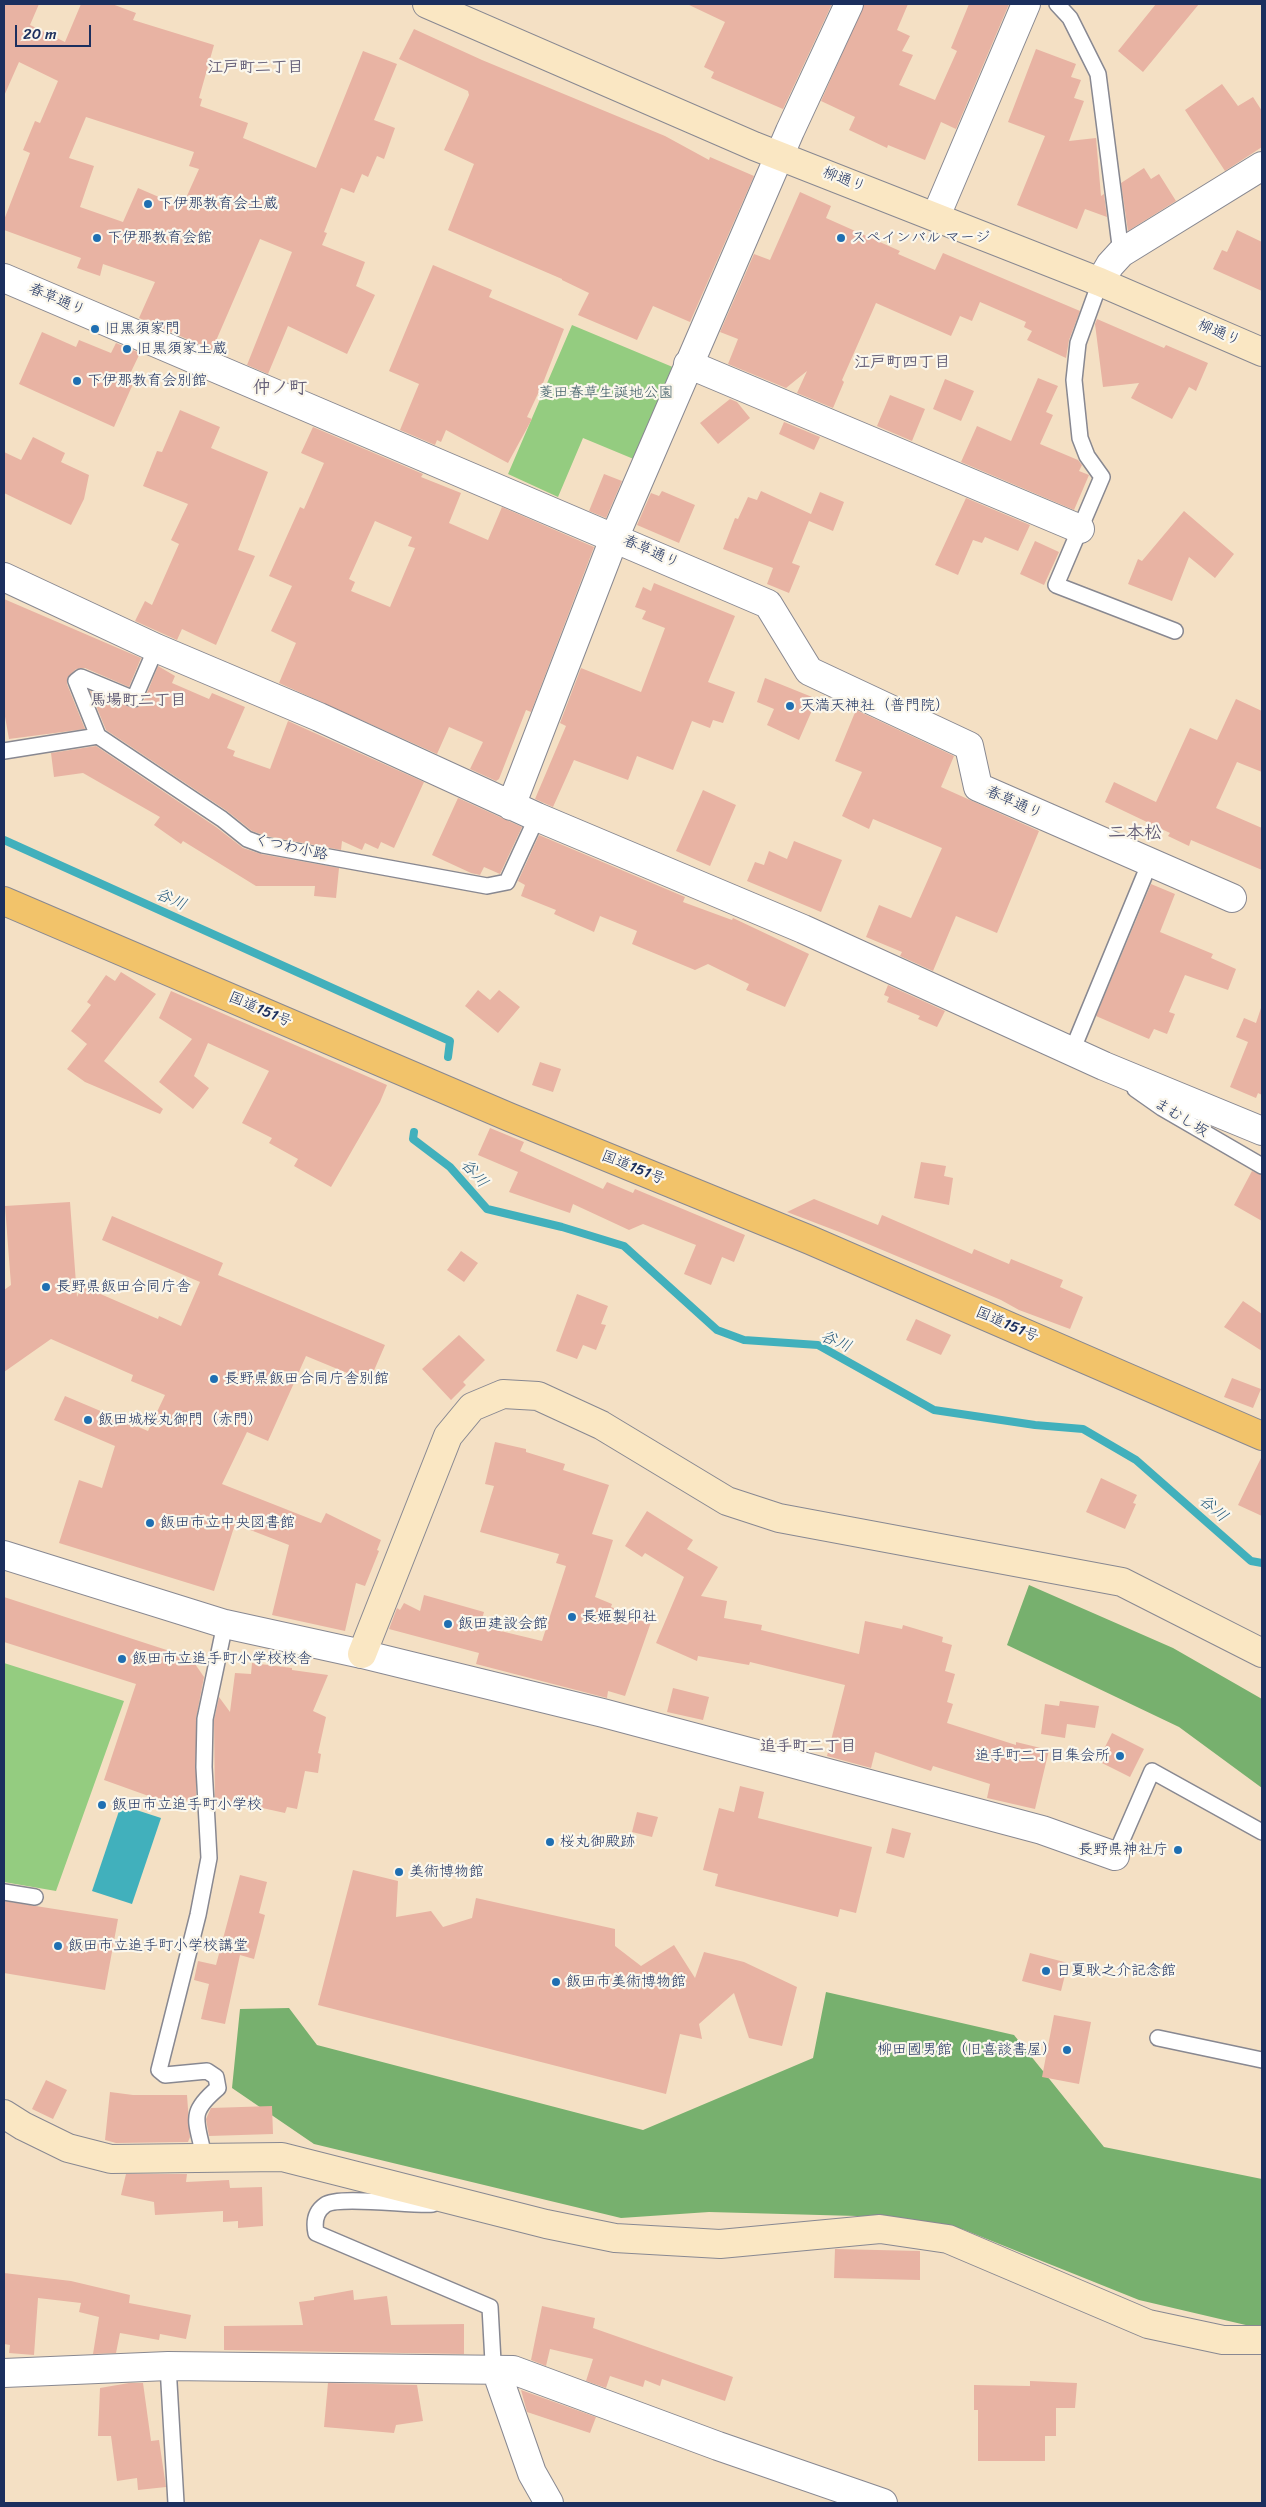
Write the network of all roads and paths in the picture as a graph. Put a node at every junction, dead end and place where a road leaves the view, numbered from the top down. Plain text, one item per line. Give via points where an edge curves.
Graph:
1 (427, 4) edge
2 (849, 4) edge
3 (1026, 4) edge
4 (1056, 4) edge
5 (780, 154) junction
6 (1262, 166) edge
7 (936, 216) junction
8 (1121, 253) junction
9 (4, 278) edge
10 (1100, 282) junction
11 (1262, 352) edge
12 (688, 364) junction
13 (1080, 529) junction
14 (615, 536) junction
15 (4, 577) edge
16 (1175, 631) dead end
17 (156, 648) junction
18 (98, 736) junction
19 (4, 751) edge
20 (512, 806) junction
21 (537, 817) junction
22 (1150, 862) junction
23 (1232, 898) dead end
24 (4, 901) edge
25 (1072, 1051) junction
26 (1104, 1066) junction
27 (1262, 1131) edge
28 (1262, 1166) edge
29 (1262, 1436) edge
30 (4, 1555) edge
31 (225, 1624) junction
32 (1262, 1653) edge
33 (362, 1654) junction
34 (1262, 1832) edge
35 (1115, 1856) joint
36 (4, 1892) edge
37 (35, 1897) dead end
38 (1158, 2038) dead end
39 (1262, 2060) edge
40 (4, 2114) edge
41 (204, 2157) junction
42 (461, 2201) junction
43 (1262, 2340) edge
44 (168, 2366) junction
45 (496, 2370) junction
46 (4, 2373) edge
47 (176, 2503) edge
48 (548, 2503) edge
49 (883, 2503) edge

1 - 5 street, 柳通り via 754,146
2 - 5 street
3 - 7 street
4 - 8 lane via 1070,18 1098,74
5 - 7 street, 柳通り
5 - 12 street
6 - 8 street
7 - 10 street, 柳通り
8 - 10 street
9 - 14 street, 春草通り
10 - 11 street, 柳通り
10 - 13 lane via 1078,343 1074,380 1080,438 1087,456 1102,477
12 - 13 street
12 - 14 street
13 - 16 lane via 1056,585
14 - 20 street
14 - 22 street, 春草通り via 768,604 809,671 968,746 978,787
15 - 17 street
17 - 18 lane via 134,699 81,677 76,681
17 - 20 street via 319,717
18 - 19 lane
18 - 21 lane, くつわ小路 via 248,839 263,845 487,886 507,882
20 - 21 street
21 - 25 street via 803,929
22 - 23 street, 春草通り
22 - 25 lane
24 - 29 highway, 国道151号 via 509,1118 810,1240
25 - 26 street
26 - 27 street
26 - 28 lane, まむし坂 via 1162,1108
30 - 31 street
31 - 33 street
31 - 41 lane via 205,1719 204,1768 210,1858 159,2070 165,2075 207,2071 216,2077 218,2088 201,2102 196,2115
32 - 33 street via 1122,1582 779,1518 727,1501 601,1425 538,1396 503,1394 472,1407 448,1436
33 - 35 street via 603,1713 1042,1830
34 - 35 lane via 1152,1771
36 - 37 lane
38 - 39 lane
40 - 41 street via 68,2148 111,2159
41 - 42 street via 282,2157
42 - 43 street via 546,2224 615,2238 720,2244 880,2229 948,2239 1148,2324 1223,2340
42 - 45 lane via 422,2205 358,2201 326,2204 314,2223 316,2233 490,2307
44 - 45 street
44 - 46 street
44 - 47 lane
45 - 48 street via 532,2473
45 - 49 street via 513,2370

